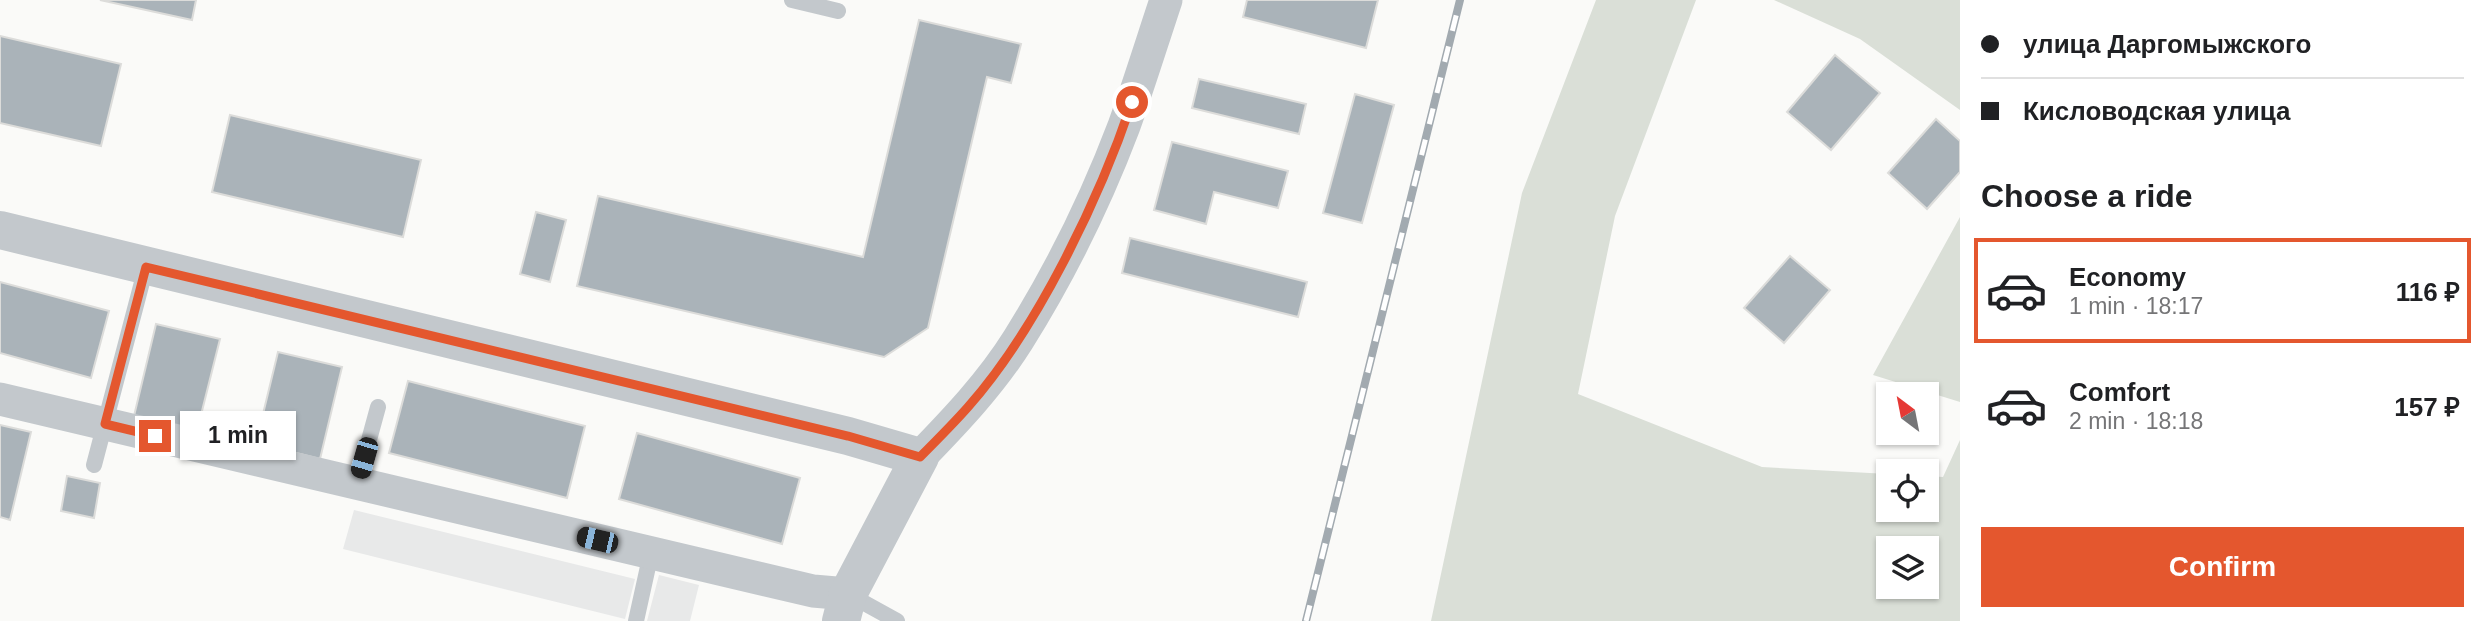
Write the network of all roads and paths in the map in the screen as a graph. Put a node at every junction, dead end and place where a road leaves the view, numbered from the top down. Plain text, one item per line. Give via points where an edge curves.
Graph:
1 (792, 0) edge
2 (1166, 0) edge
3 (838, 11) dead end
4 (0, 230) edge
5 (146, 267) junction
6 (0, 399) edge
7 (378, 407) dead end
8 (105, 424) junction
9 (920, 457) junction
10 (94, 465) dead end
11 (357, 484) junction
12 (651, 553) junction
13 (844, 607) edge
14 (636, 621) edge
15 (897, 621) edge

1 - 3 lane
2 - 9 street via 1123,127 1085,218 1049,287 970,406
4 - 5 street
5 - 8 lane
5 - 9 street
6 - 8 street
7 - 11 lane
8 - 10 lane
8 - 11 street
9 - 13 street
11 - 12 street
12 - 13 street via 813,591
12 - 14 lane
13 - 15 lane

